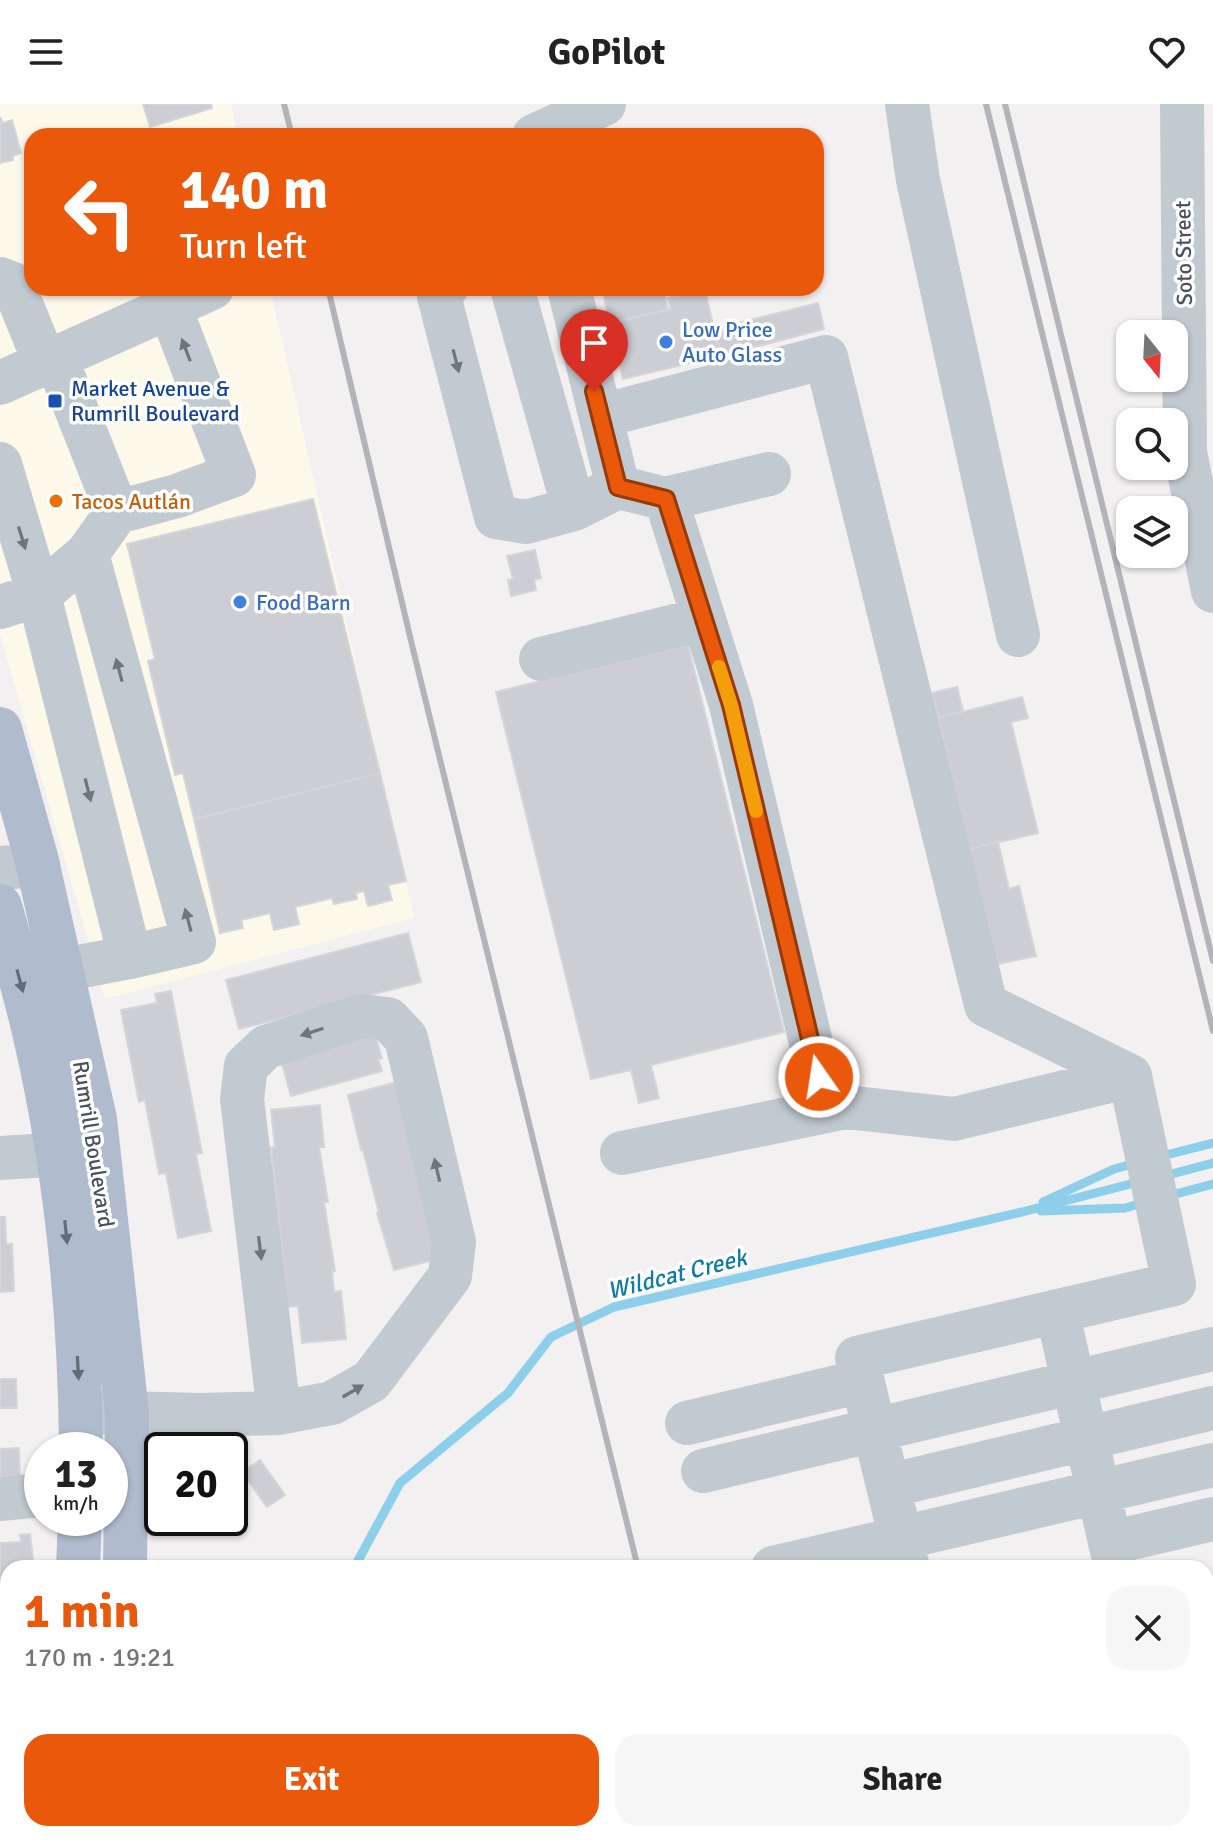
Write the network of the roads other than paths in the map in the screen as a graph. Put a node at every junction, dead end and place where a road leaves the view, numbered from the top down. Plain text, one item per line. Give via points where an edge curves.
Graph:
1 (604, 104) edge
2 (907, 104) edge
3 (1182, 104) edge
4 (552, 128) edge
5 (0, 279) edge
6 (195, 296) edge
7 (439, 296) edge
8 (514, 296) edge
9 (571, 296) edge
10 (170, 308) junction
11 (50, 360) junction
12 (0, 383) edge
13 (601, 416) junction
14 (0, 464) edge
15 (769, 474) dead end
16 (618, 487) junction
17 (666, 499) junction
18 (574, 509) junction
19 (117, 512) junction
20 (1207, 531) edge
21 (87, 554) junction
22 (1213, 591) edge
23 (20, 601) edge
24 (703, 619) junction
25 (1018, 635) dead end
26 (541, 659) dead end
27 (0, 729) edge
28 (19, 866) edge
29 (0, 906) edge
30 (130, 957) junction
31 (63, 970) junction
32 (1130, 1076) junction
33 (846, 1107) junction
34 (99, 1152) junction
35 (622, 1153) dead end
36 (56, 1155) junction
37 (0, 1158) edge
38 (1057, 1311) junction
39 (1213, 1349) edge
40 (862, 1381) junction
41 (1074, 1383) junction
42 (1213, 1408) edge
43 (127, 1413) junction
44 (279, 1413) junction
45 (687, 1423) dead end
46 (81, 1431) edge
47 (875, 1432) junction
48 (1086, 1437) junction
49 (1213, 1465) edge
50 (703, 1471) dead end
51 (888, 1486) junction
52 (1098, 1492) junction
53 (24, 1497) edge
54 (0, 1499) edge
55 (1213, 1519) edge
56 (79, 1536) edge
57 (904, 1553) edge
58 (1113, 1556) edge
59 (78, 1560) edge
60 (125, 1560) edge
61 (843, 1560) edge

1 - 4 street
2 - 25 street via 918,180
3 - 20 street, Soto Street via 1185,452
5 - 11 street via 13,284
6 - 10 street
7 -> 18 street via 496,517 526,522
8 - 18 street
9 - 13 street
10 - 11 street
19 -> 10 street via 234,475
11 - 12 street
11 - 19 street
13 - 16 street
13 - 32 street via 826,357 986,1005
14 -> 23 street
15 - 17 street
16 - 17 street
16 - 18 street
17 - 24 street
19 - 21 street
20 - 22 street, Soto Street
21 - 23 street
30 -> 21 street via 194,942
23 -> 30 street
24 - 26 street
24 - 33 street via 731,705 819,1077
27 - 28 main road, Rumrill Boulevard
28 - 31 main road, Rumrill Boulevard
29 -> 36 main road, Rumrill Boulevard via 35,1036
30 - 31 street
31 - 34 main road, Rumrill Boulevard
32 - 33 street via 954,1119
32 - 38 street via 1174,1284
33 - 35 street
34 - 36 street
34 - 43 main road, Rumrill Boulevard
36 - 37 street
36 -> 46 main road, Rumrill Boulevard
38 - 40 street via 857,1358
38 - 41 street
39 - 41 street
40 - 45 street
40 - 47 street
41 - 47 street
41 - 48 street
42 - 48 street
43 - 44 street
43 - 46 street
43 - 60 main road, Rumrill Boulevard
44 -> 44 street via 332,1403 371,1381 450,1276 454,1242 410,1053 406,1038 388,1019 361,1016 266,1047 246,1066 242,1099
47 - 50 street
47 - 51 street
48 - 51 street
48 - 52 street
49 - 52 street
51 - 57 street
52 - 57 street
52 - 58 street
53 - 54 street
55 - 58 street
56 - 59 main road
57 - 61 street

